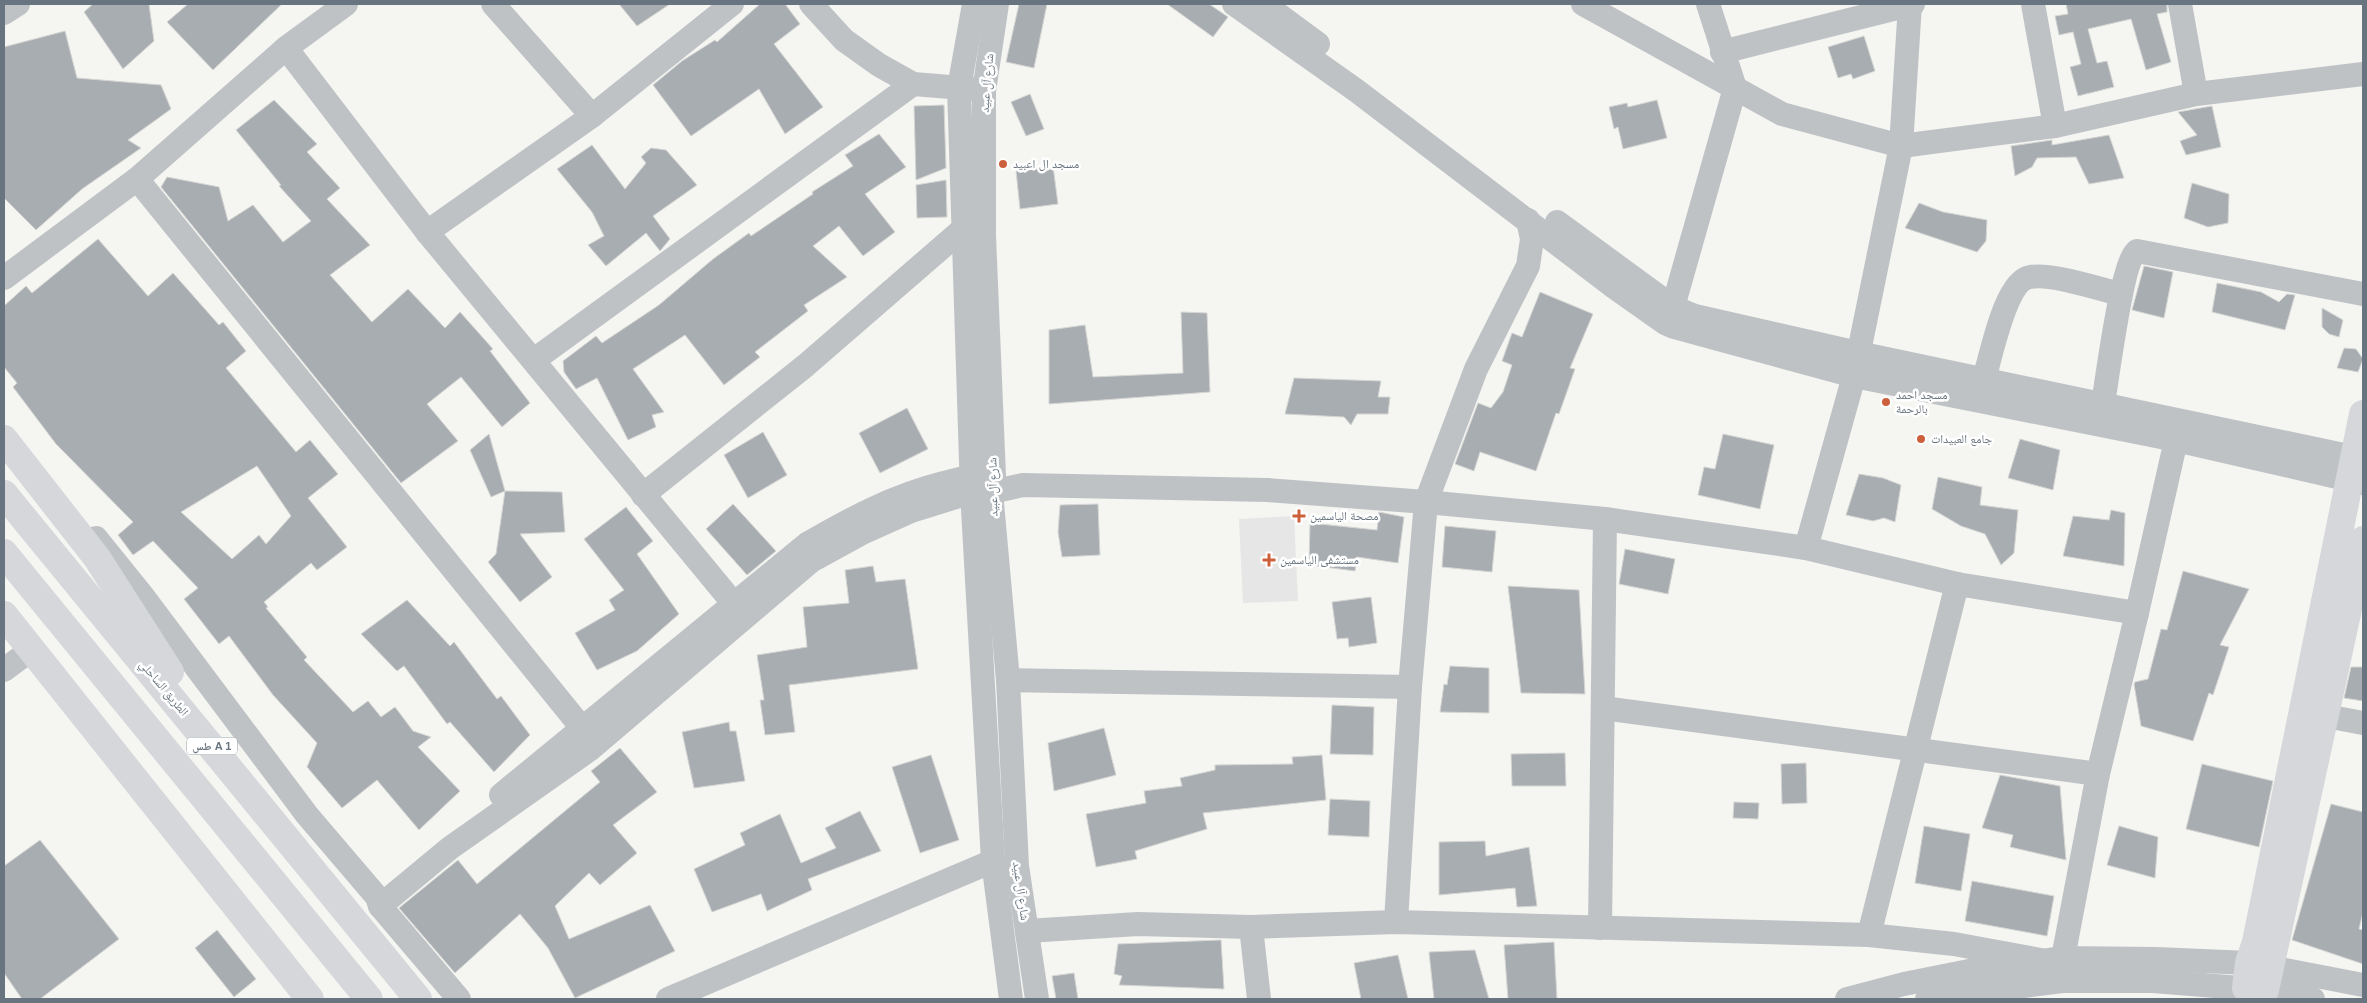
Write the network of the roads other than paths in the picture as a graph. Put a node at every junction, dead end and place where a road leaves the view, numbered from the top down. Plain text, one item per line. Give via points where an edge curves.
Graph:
1 (18, 4) edge
2 (346, 4) edge
3 (493, 4) edge
4 (732, 4) edge
5 (811, 4) edge
6 (974, 4) edge
7 (997, 4) edge
8 (1234, 4) edge
9 (1264, 4) edge
10 (1583, 4) edge
11 (1708, 4) edge
12 (1911, 4) edge
13 (2033, 4) edge
14 (2180, 4) edge
15 (4, 12) edge
16 (286, 48) junction
17 (1722, 52) junction
18 (2363, 74) edge
19 (913, 84) junction
20 (959, 88) junction
21 (1735, 88) junction
22 (984, 91) junction
23 (2196, 94) junction
24 (592, 116) junction
25 (2055, 126) junction
26 (1901, 146) junction
27 (137, 179) junction
28 (1528, 220) junction
29 (963, 228) junction
30 (428, 232) junction
31 (1570, 252) junction
32 (1528, 266) junction
33 (4, 278) edge
34 (2121, 294) junction
35 (2363, 294) edge
36 (1669, 315) junction
37 (1858, 353) junction
38 (534, 360) junction
39 (1854, 376) junction
40 (1984, 379) junction
41 (2103, 404) junction
42 (2363, 414) edge
43 (2176, 440) junction
44 (6, 442) edge
45 (2358, 470) edge
46 (982, 484) junction
47 (4, 494) edge
48 (643, 495) junction
49 (1426, 502) junction
50 (1605, 519) junction
51 (2363, 540) edge
52 (1806, 548) junction
53 (4, 553) edge
54 (1956, 584) junction
55 (734, 604) junction
56 (2137, 613) junction
57 (4, 615) edge
58 (32, 649) junction
59 (4, 670) edge
60 (1008, 680) junction
61 (1410, 687) junction
62 (1602, 708) junction
63 (2326, 716) junction
64 (2363, 723) edge
65 (582, 728) junction
66 (1915, 750) junction
67 (2098, 774) junction
68 (237, 776) junction
69 (992, 860) junction
70 (379, 902) junction
71 (1396, 922) junction
72 (1251, 928) junction
73 (1600, 928) junction
74 (1027, 931) junction
75 (1869, 935) junction
76 (2052, 959) junction
77 (2257, 984) edge
78 (2363, 985) edge
79 (310, 999) edge
80 (369, 999) edge
81 (418, 999) edge
82 (459, 999) edge
83 (668, 999) edge
84 (1011, 999) edge
85 (1037, 999) edge
86 (1259, 999) edge
87 (1847, 999) edge
88 (1927, 999) edge
89 (2313, 999) edge

1 - 15 street
2 - 16 street
3 - 24 street
4 - 24 street
5 - 19 street via 844,40 878,65
6 - 20 street, شارع آل عبيد
7 - 22 street, شارع آل عبيد
8 - 28 street via 1357,90
9 - 36 street
10 - 21 street
11 - 17 street
12 - 17 street
12 - 26 street
13 - 25 street
14 - 23 street
16 - 27 street
16 - 30 street
17 - 21 street
18 - 23 street
19 - 20 street
19 - 38 street
20 - 22 street
20 - 29 street, شارع آل عبيد
21 - 26 street via 1782,114
21 - 36 street
22 - 46 street, شارع آل عبيد
23 - 25 street
24 - 30 street
25 - 26 street
26 - 37 street
27 - 33 street
27 - 65 street
28 - 31 street
28 - 32 street via 1532,239
29 - 46 street, شارع آل عبيد
29 - 48 street via 805,366
30 - 38 street
31 - 32 street via 1550,256
31 - 36 street
32 - 49 street via 1476,369
34 - 35 street via 2131,257 2137,251
34 - 40 street via 2044,276 2028,277 2007,301
34 - 41 street
36 - 37 street via 1695,316
36 - 39 street via 1689,332
37 - 39 street
37 - 40 street
38 - 48 street
39 - 43 street
39 - 52 street
40 - 41 street
41 - 45 street
42 - 45 main road
43 - 45 street
43 - 56 street
44 - 68 main road via 96,558
44 - 70 street via 57,492 142,595 307,815
45 - 77 main road via 2256,942
46 - 49 street via 1267,490
46 - 55 street via 920,489 862,512 807,544
46 - 60 street, شارع آل عبيد
46 - 69 street, شارع آل عبيد
46 - 70 street via 864,532 811,561 589,750
47 - 68 main road, الطريق الساحلي / طس A 1
48 - 55 street
49 - 50 street
49 - 61 street
50 - 52 street
50 - 62 street
51 - 63 main road
52 - 54 street
53 - 80 main road, طس A 1
54 - 56 street
54 - 66 street
55 - 65 street
56 - 67 street
57 - 58 main road
58 - 59 street
58 - 79 main road
60 - 61 street
60 - 74 street, شارع آل عبيد via 1017,866
61 - 71 street
62 - 66 street
62 - 73 street
63 - 64 street
63 - 77 main road
65 - 70 street
66 - 67 street
66 - 75 street
67 - 76 street
68 - 81 main road, الطريق الساحلي / طس A 1
69 - 83 street
69 - 84 street, شارع آل عبيد
70 - 82 street
71 - 72 street
71 - 73 street
72 - 74 street via 1138,924
72 - 86 street
73 - 75 street
74 - 85 street, شارع آل عبيد
75 - 76 street
76 - 77 street via 2156,959
76 - 87 street via 1960,972
77 - 78 street
77 - 88 street via 2062,980
77 - 89 street

